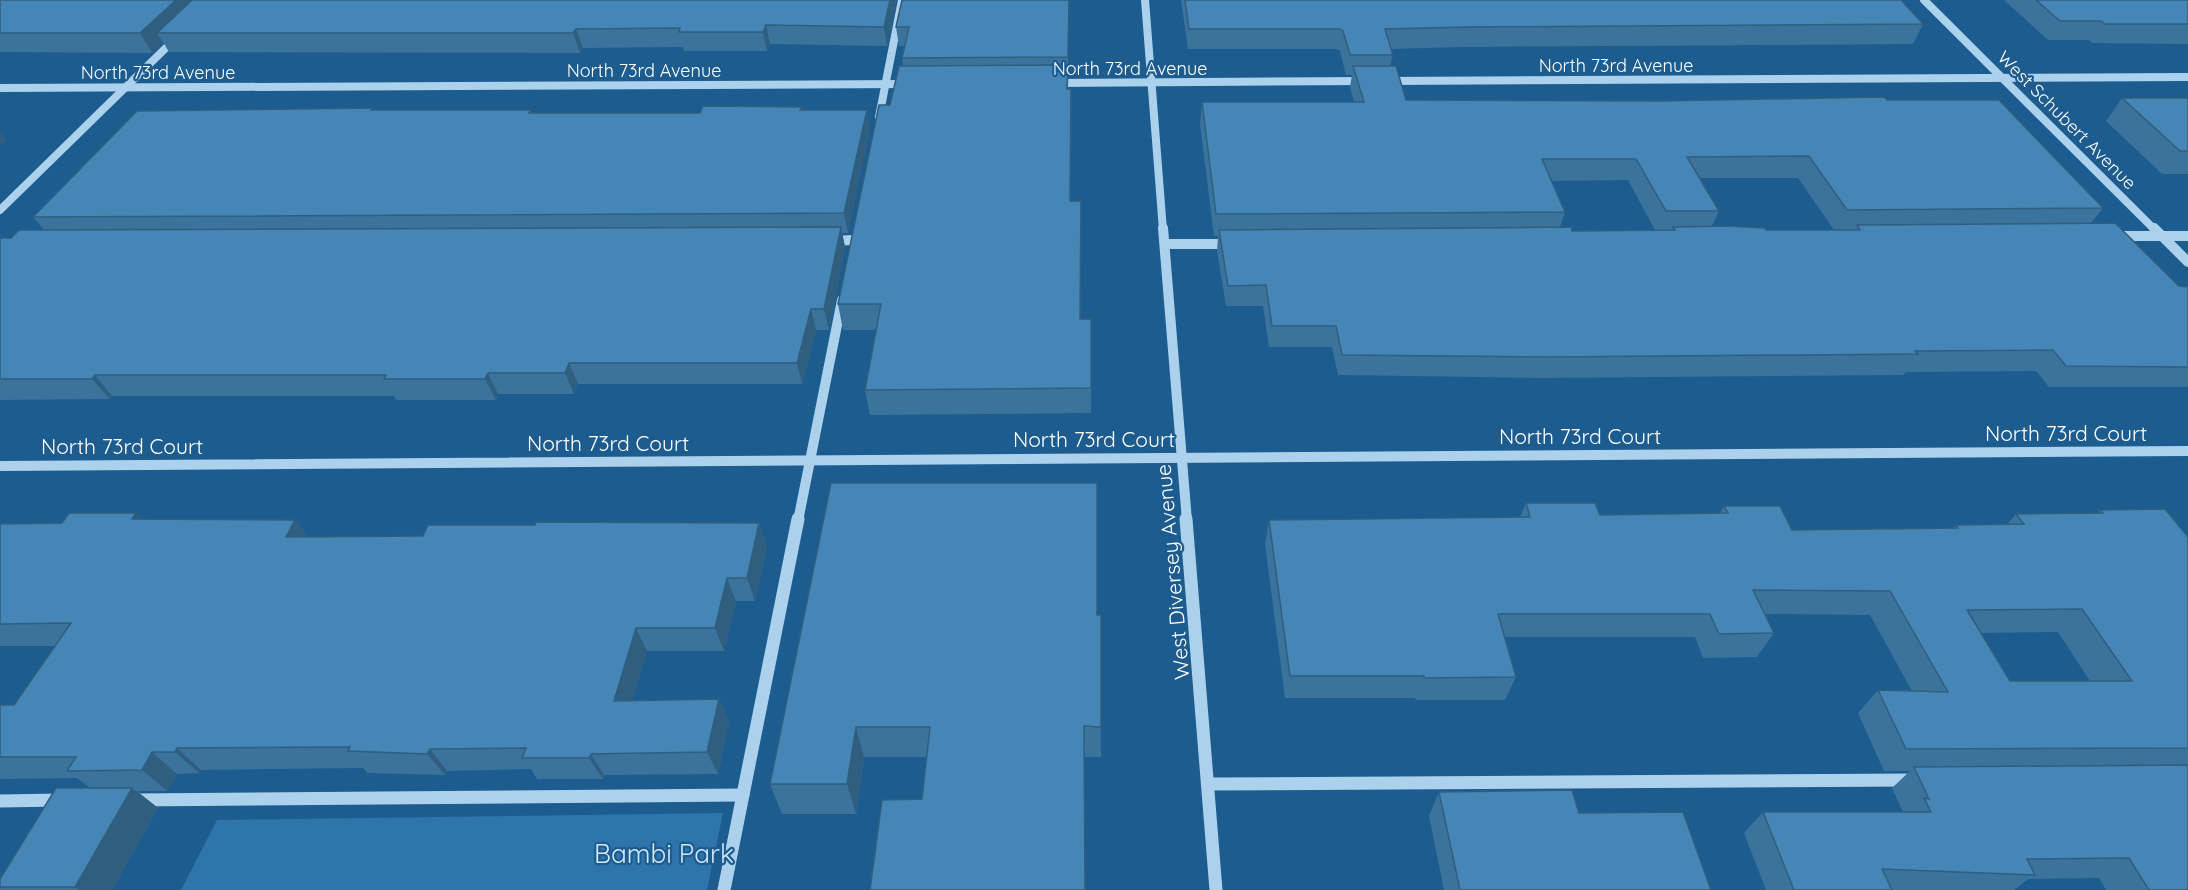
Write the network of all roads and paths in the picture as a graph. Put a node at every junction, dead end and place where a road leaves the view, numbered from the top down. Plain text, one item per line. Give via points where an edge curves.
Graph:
1 (902, 0) edge
2 (1146, 0) edge
3 (1924, 0) edge
4 (182, 32) edge
5 (2188, 77) edge
6 (2003, 78) junction
7 (1152, 82) junction
8 (1048, 83) edge
9 (886, 84) junction
10 (921, 84) edge
11 (125, 87) junction
12 (0, 88) edge
13 (877, 129) edge
14 (0, 210) edge
15 (2102, 236) edge
16 (2162, 236) junction
17 (2188, 236) edge
18 (818, 241) edge
19 (1165, 244) junction
20 (1236, 244) edge
21 (852, 252) edge
22 (2188, 262) edge
23 (844, 287) edge
24 (2188, 451) edge
25 (1182, 459) junction
26 (810, 461) junction
27 (0, 466) edge
28 (1925, 780) edge
29 (1208, 784) junction
30 (743, 795) junction
31 (72, 800) edge
32 (120, 800) edge
33 (0, 801) edge
34 (724, 890) edge
35 (1216, 890) edge

1 - 9 street
2 - 7 street, West Diversey Avenue
3 - 6 street, West Schubert Avenue
4 - 11 street
5 - 6 street, North 73rd Avenue
6 - 7 street, North 73rd Avenue
6 - 16 street, West Schubert Avenue
7 - 8 street, North 73rd Avenue
7 - 19 street, West Diversey Avenue
9 - 10 street, North 73rd Avenue
9 - 11 street, North 73rd Avenue
9 - 13 street
11 - 12 street, North 73rd Avenue
11 - 14 street
15 - 16 street
16 - 17 street
16 - 22 street, West Schubert Avenue
18 - 21 street via 855,235
19 - 20 street
19 - 25 street, West Diversey Avenue
23 - 26 street
24 - 25 street, North 73rd Court
25 - 26 street, North 73rd Court
25 - 29 street, West Diversey Avenue
26 - 27 street, North 73rd Court
26 - 30 street
28 - 29 street
29 - 35 street, West Diversey Avenue
30 - 32 street
30 - 34 street
31 - 33 street

